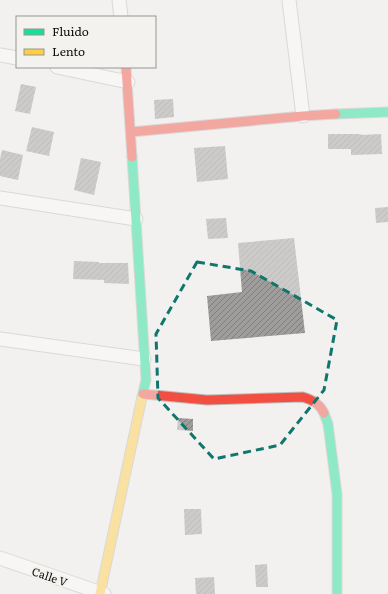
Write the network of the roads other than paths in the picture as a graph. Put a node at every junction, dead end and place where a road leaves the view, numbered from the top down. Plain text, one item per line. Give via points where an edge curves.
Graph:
1 (119, 0) edge
2 (289, 0) edge
3 (121, 16) edge
4 (0, 54) edge
5 (16, 58) edge
6 (62, 68) edge
7 (126, 68) edge
8 (128, 82) junction
9 (388, 112) edge
10 (303, 116) junction
11 (131, 132) junction
12 (0, 198) edge
13 (136, 219) junction
14 (0, 339) edge
15 (144, 359) junction
16 (143, 394) junction
17 (0, 558) edge
18 (102, 594) edge
19 (337, 594) edge

1 - 3 street
2 - 10 street
4 - 5 street
6 - 8 street
7 - 8 street
8 - 11 street
9 - 10 street
10 - 11 street
11 - 13 street
12 - 13 street
13 - 15 street
14 - 15 street
15 - 16 street via 146,380
16 - 18 street
16 - 19 street via 207,400 296,396 310,399 322,408 328,424 337,494
17 - 18 street, Calle V

